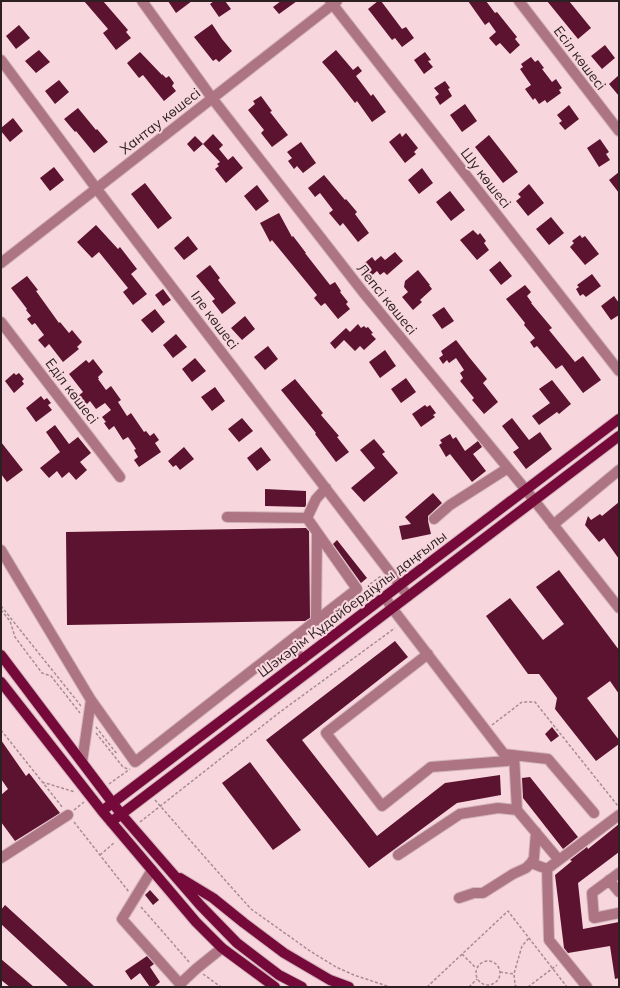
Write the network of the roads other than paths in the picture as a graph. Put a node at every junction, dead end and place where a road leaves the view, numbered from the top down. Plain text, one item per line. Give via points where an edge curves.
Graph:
1 (142, 1) edge
2 (519, 1) edge
3 (333, 2) edge
4 (1, 60) edge
5 (212, 98) junction
6 (619, 131) edge
7 (96, 188) junction
8 (1, 263) edge
9 (1, 322) edge
10 (619, 371) edge
11 (619, 419) edge
12 (619, 436) edge
13 (508, 468) junction
14 (619, 470) edge
15 (120, 477) dead end
16 (326, 488) junction
17 (526, 490) junction
18 (534, 500) junction
19 (227, 517) dead end
20 (307, 518) junction
21 (434, 519) dead end
22 (553, 525) junction
23 (317, 532) junction
24 (1, 550) edge
25 (400, 585) junction
26 (408, 596) junction
27 (384, 597) junction
28 (392, 608) junction
29 (619, 608) edge
30 (316, 621) junction
31 (286, 644) junction
32 (428, 654) junction
33 (1, 655) edge
34 (303, 659) junction
35 (1, 682) edge
36 (91, 700) junction
37 (509, 754) junction
38 (82, 762) junction
39 (113, 803) junction
40 (517, 810) junction
41 (102, 811) junction
42 (594, 813) dead end
43 (121, 814) junction
44 (68, 815) road end
45 (619, 815) edge
46 (111, 822) junction
47 (536, 832) junction
48 (398, 856) dead end
49 (1, 858) edge
50 (559, 860) junction
51 (531, 863) junction
52 (547, 869) junction
53 (152, 870) junction
54 (171, 872) junction
55 (619, 873) edge
56 (609, 880) junction
57 (619, 892) edge
58 (459, 898) dead end
59 (619, 913) edge
60 (222, 948) junction
61 (274, 987) edge
62 (302, 987) edge
63 (349, 987) edge
64 (587, 987) edge

1 - 5 street, Лепсі көшесі
2 - 6 street, Есіл көшесі
3 - 5 street, Хантау көшесі
3 - 10 street, Шу көшесі
4 - 7 street, Іле көшесі
5 - 7 street, Хантау көшесі
5 - 13 street, Лепсі көшесі via 363,292
7 - 8 street, Хантау көшесі
7 - 16 street, Іле көшесі
9 - 15 street, Еділ көшесі
11 - 17 main road, Шәкәрім Құдайбердіұлы даңғылы
12 - 18 main road, Шәкәрім Құдайбердіұлы даңғылы
13 - 17 street, Лепсі көшесі
13 - 21 street via 450,505
14 - 22 street
16 - 20 street via 316,499
16 - 25 street, Іле көшесі
17 - 18 street, Лепсі көшесі
17 - 25 main road, Шәкәрім Құдайбердіұлы даңғылы
18 - 22 street, Лепсі көшесі
18 - 26 main road, Шәкәрім Құдайбердіұлы даңғылы
19 - 20 street
20 - 23 street
22 - 29 street, Лепсі көшесі
23 - 30 street
23 - 30 street via 357,589
24 - 36 street
25 - 26 street, Іле көшесі
25 - 27 main road, Шәкәрім Құдайбердіұлы даңғылы
26 - 28 main road, Шәкәрім Құдайбердіұлы даңғылы
27 - 28 street
27 - 34 main road, Шәкәрім Құдайбердіұлы даңғылы
28 - 32 street
28 - 43 main road, Шәкәрім Құдайбердіұлы даңғылы
30 - 31 street
31 - 34 street
31 - 36 street via 135,762
32 - 37 street via 486,730
32 - 37 street via 326,733 382,806 431,767 507,761
33 - 38 main road
34 - 39 main road, Шәкәрім Құдайбердіұлы даңғылы
35 - 41 main road
36 - 38 street
37 - 40 street
37 - 42 street via 548,759
38 - 39 main road
39 - 41 main road, Шәкәрім Құдайбердіұлы даңғылы
39 - 43 main road
40 - 47 street
40 - 48 street via 498,808 460,814
41 - 46 main road
43 - 46 main road, Шәкәрім Құдайбердіұлы даңғылы
43 - 54 main road
44 - 49 street
45 - 50 street
46 - 53 main road
47 - 50 street
47 - 51 street via 534,858
50 - 52 street
51 - 52 street
51 - 58 street via 483,893
52 - 64 street via 549,940
53 - 60 main road
53 - 60 street via 122,919 180,984
54 - 62 main road via 237,943 279,974
54 - 63 main road via 212,898 284,953 330,980
55 - 56 street
56 - 57 street
56 - 59 street via 592,892 594,918
60 - 61 main road

